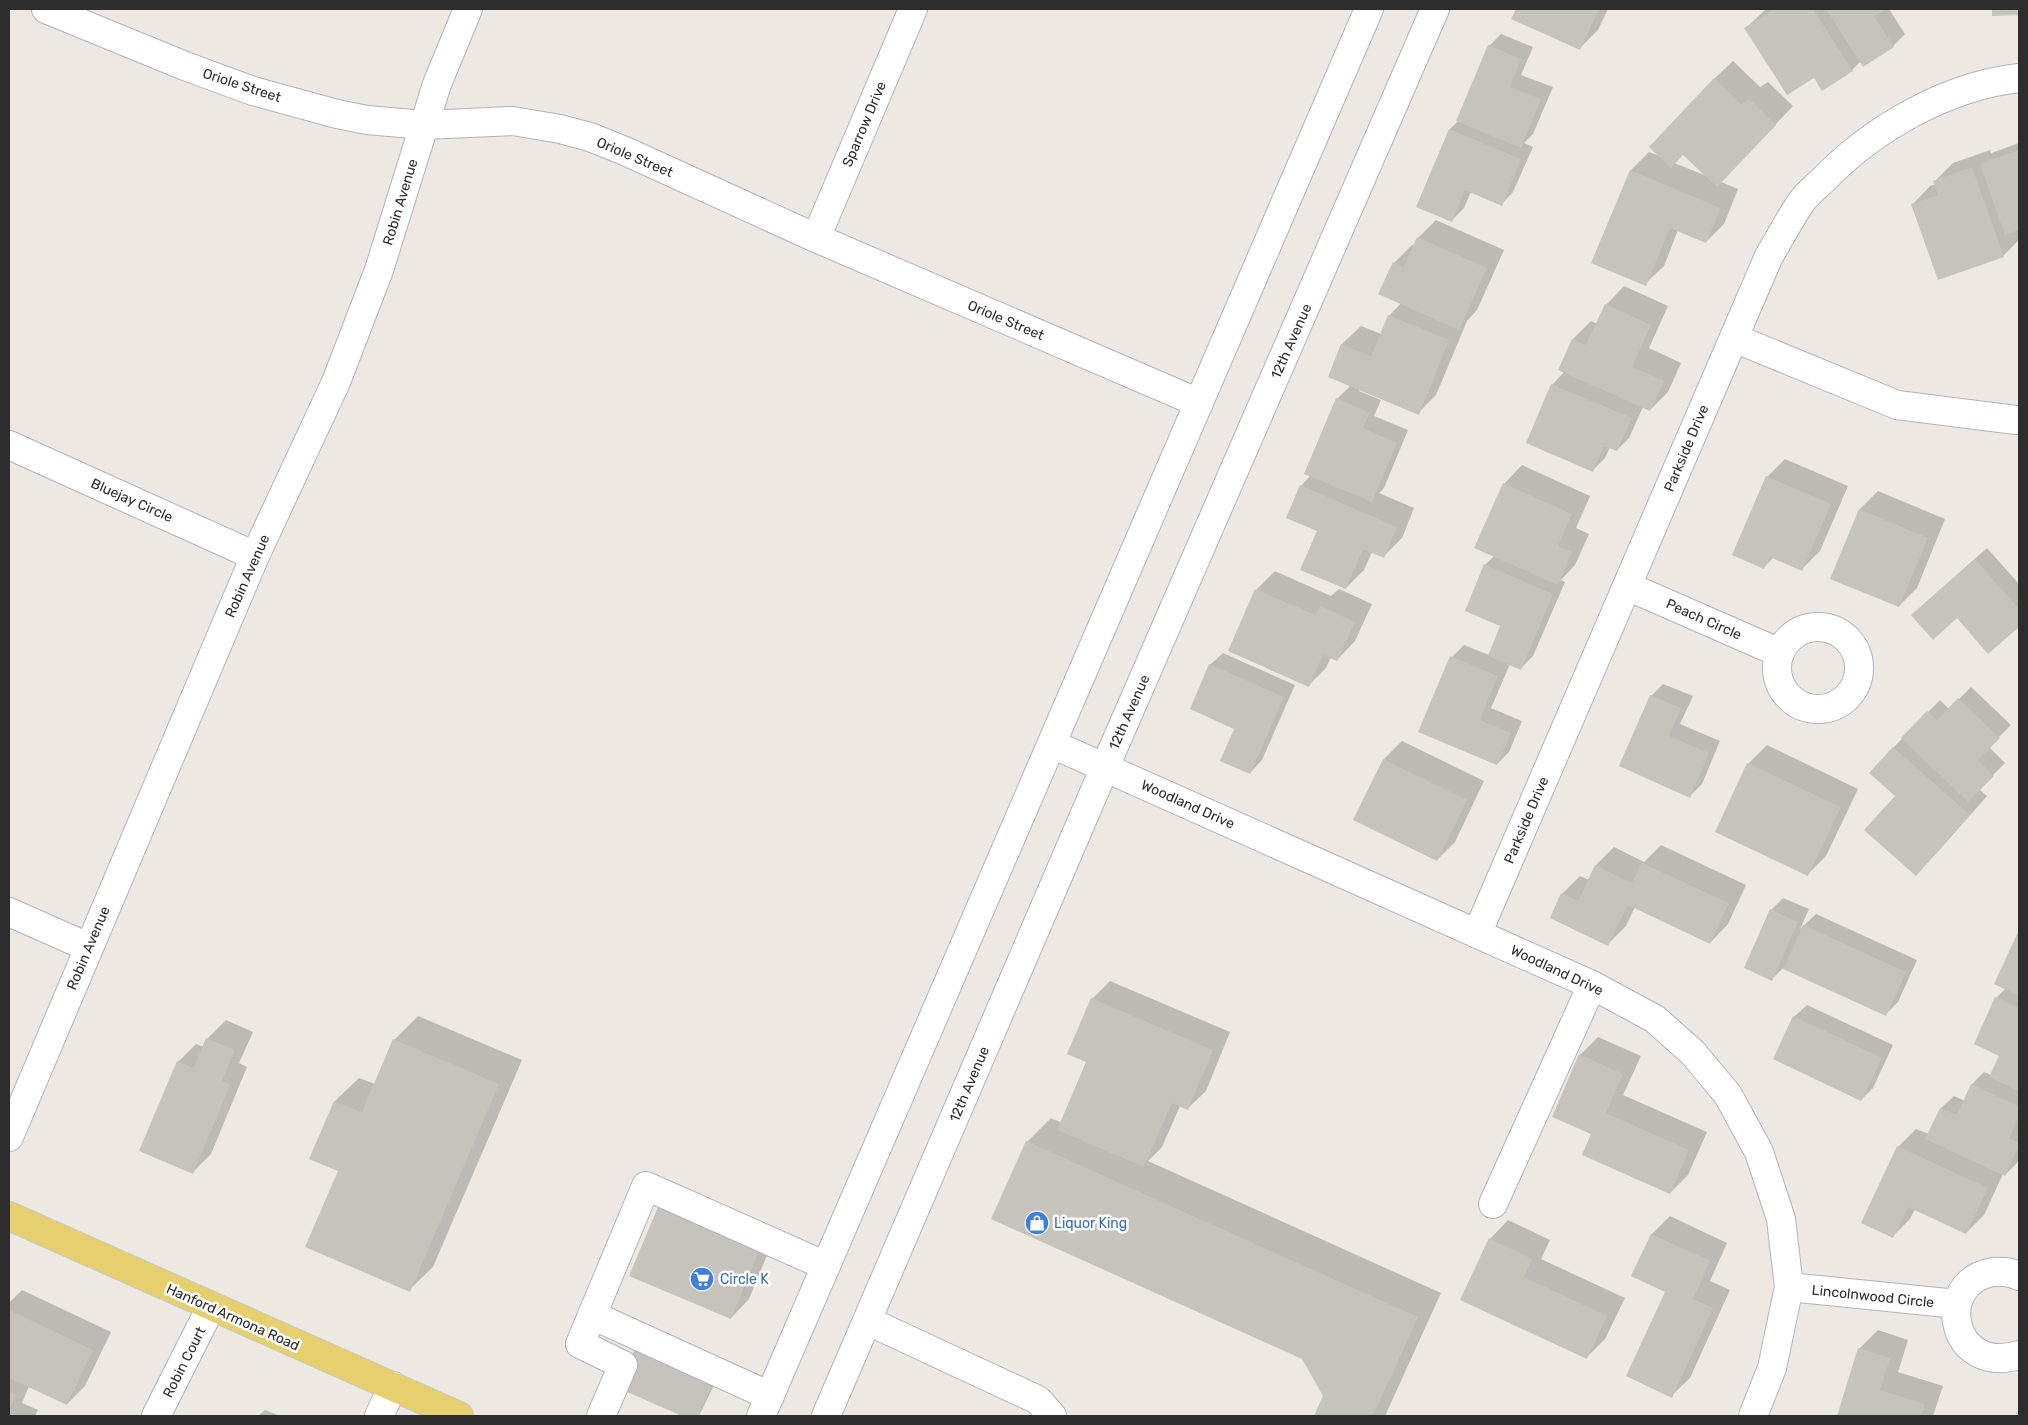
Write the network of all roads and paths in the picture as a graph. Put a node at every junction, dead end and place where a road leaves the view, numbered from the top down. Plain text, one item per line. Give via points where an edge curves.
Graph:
1 (46, 9) edge
2 (468, 9) edge
3 (912, 9) edge
4 (1369, 9) edge
5 (1435, 9) edge
6 (2019, 78) edge
7 (424, 125) junction
8 (816, 238) junction
9 (1734, 338) junction
10 (1199, 403) junction
11 (2016, 420) dead end
12 (9, 445) edge
13 (255, 556) junction
14 (1627, 586) junction
15 (1780, 653) dead end
16 (1052, 744) junction
17 (1105, 767) junction
18 (9, 912) edge
19 (1477, 934) junction
20 (88, 947) junction
21 (1592, 985) junction
22 (9, 1137) edge
23 (1493, 1204) dead end
24 (9, 1216) edge
25 (826, 1266) junction
26 (2019, 1276) edge
27 (1789, 1288) junction
28 (1957, 1304) junction
29 (211, 1307) junction
30 (592, 1316) junction
31 (868, 1322) junction
32 (2019, 1355) edge
33 (393, 1386) junction
34 (766, 1406) edge
35 (156, 1416) edge
36 (379, 1416) edge
37 (459, 1416) edge
38 (601, 1416) edge
39 (826, 1416) edge
40 (1052, 1416) edge
41 (1754, 1416) edge

1 - 7 street, Oriole Street via 253,91 367,120
2 - 7 street, Robin Avenue
3 - 8 street, Sparrow Drive
4 - 10 street
5 - 17 street, 12th Avenue
6 - 9 street, Parkside Drive via 2005,79 1945,97 1893,123 1846,156 1803,200 1768,256
7 - 8 street, Oriole Street via 513,121 590,137
7 - 13 street, Robin Avenue via 379,270 336,382
8 - 10 street, Oriole Street
9 - 11 street via 1898,405
9 - 14 street, Parkside Drive
10 - 16 street
12 - 13 street, Bluejay Circle
13 - 20 street, Robin Avenue
14 - 15 street, Peach Circle
14 - 19 street, Parkside Drive
16 - 17 street, Woodland Drive
16 - 25 street
17 - 19 street, Woodland Drive
17 - 31 street, 12th Avenue
18 - 20 street
19 - 21 street, Woodland Drive
20 - 22 street, Robin Avenue
21 - 23 street
21 - 27 street, Woodland Drive via 1655,1019 1693,1053 1728,1095 1759,1152 1781,1219
24 - 29 main road, Hanford Armona Road
25 - 30 street via 646,1186
25 - 34 street
26 - 28 street via 2000,1271 1986,1273 1973,1280
27 - 28 street, Lincolnwood Circle
27 - 41 street, Woodland Drive via 1772,1368
28 - 32 street via 1959,1333 1968,1345 1979,1354 1993,1358
29 - 33 main road, Hanford Armona Road
29 - 35 street, Robin Court
30 - 34 street
30 - 38 street via 580,1344 622,1365
31 - 39 street, 12th Avenue
31 - 40 street via 1038,1400
33 - 36 street
33 - 37 main road, Hanford Armona Road

